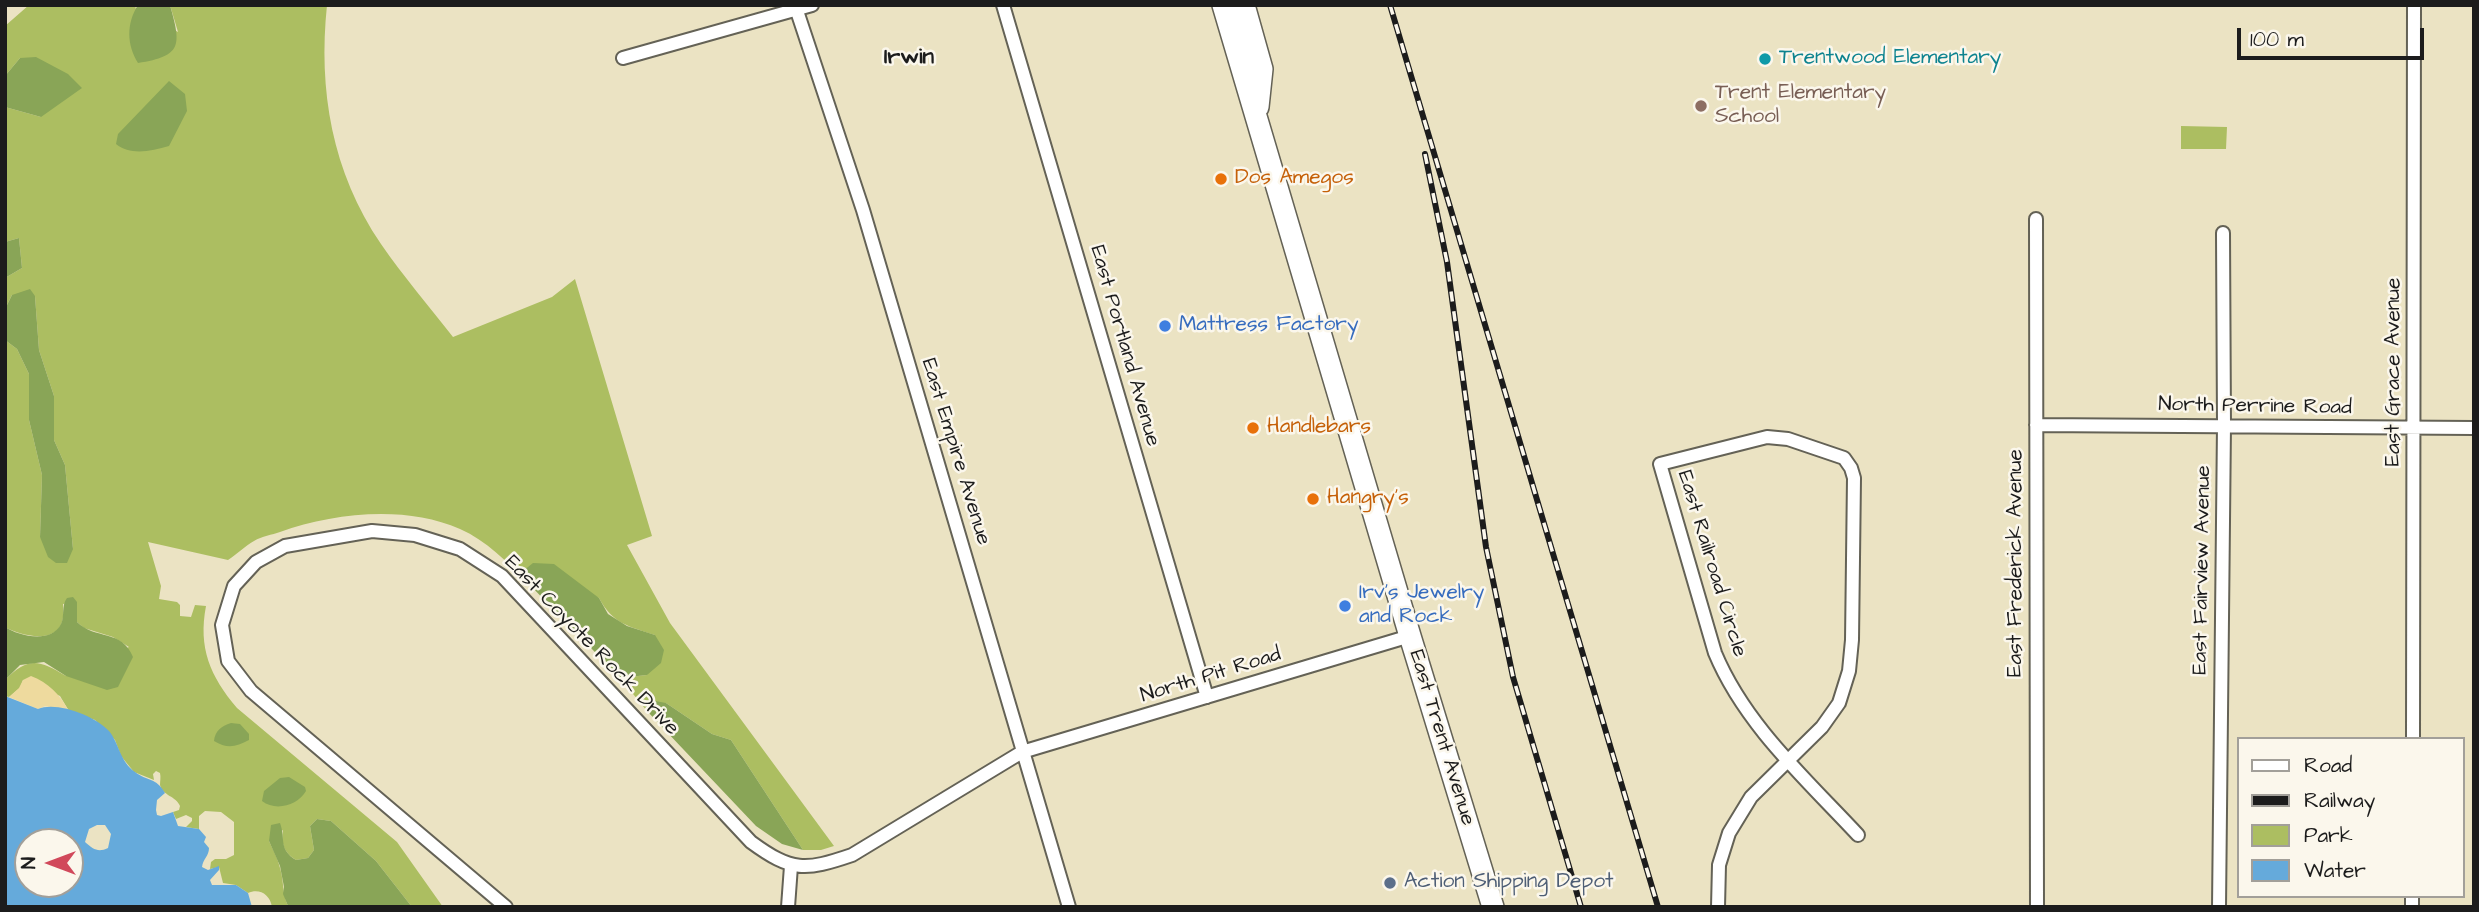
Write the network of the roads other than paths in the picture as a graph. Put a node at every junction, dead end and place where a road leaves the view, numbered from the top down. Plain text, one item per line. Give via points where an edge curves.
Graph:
1 (812, 5) edge
2 (1003, 5) edge
3 (1223, 5) edge
4 (1244, 5) edge
5 (2414, 5) edge
6 (796, 8) edge
7 (623, 58) dead end
8 (1257, 120) junction
9 (2036, 219) dead end
10 (2223, 233) dead end
11 (2036, 425) junction
12 (2224, 425) junction
13 (2414, 428) junction
14 (2474, 428) edge
15 (1410, 636) junction
16 (1207, 697) junction
17 (2413, 737) edge
18 (1023, 751) junction
19 (1788, 761) junction
20 (1858, 835) dead end
21 (791, 866) junction
22 (506, 907) edge
23 (788, 907) edge
24 (1069, 907) edge
25 (1493, 907) edge
26 (1718, 907) edge
27 (2037, 907) edge
28 (2219, 907) edge

1 - 6 street
2 - 16 street, East Portland Avenue
3 - 8 main road, East Trent Avenue
4 - 8 main road via 1262,69
5 - 13 street, East Grace Avenue
6 - 7 street
6 - 18 street, East Empire Avenue via 863,210
8 - 15 main road, East Trent Avenue
9 - 11 street, East Frederick Avenue
10 - 12 street, East Fairview Avenue
11 - 12 street, North Perrine Road
11 - 27 street, East Frederick Avenue
12 - 13 street, North Perrine Road
12 - 28 street, East Fairview Avenue
13 - 14 street, North Perrine Road
13 - 17 street, East Grace Avenue
15 - 16 street, North Pit Road
15 - 25 main road, East Trent Avenue
16 - 18 street, North Pit Road
18 - 21 street via 852,855 822,865
18 - 24 street, East Empire Avenue
19 - 19 street, East Railroad Circle via 1750,718 1725,677 1660,464 1767,436 1844,458 1854,478 1849,671 1839,703
19 - 20 street
19 - 26 street via 1751,797 1729,833 1719,865
21 - 22 street, East Coyote Rock Drive via 751,842 502,576 460,549 415,535 372,531 285,546 256,562 234,586 222,625 228,661 251,691
21 - 23 street

